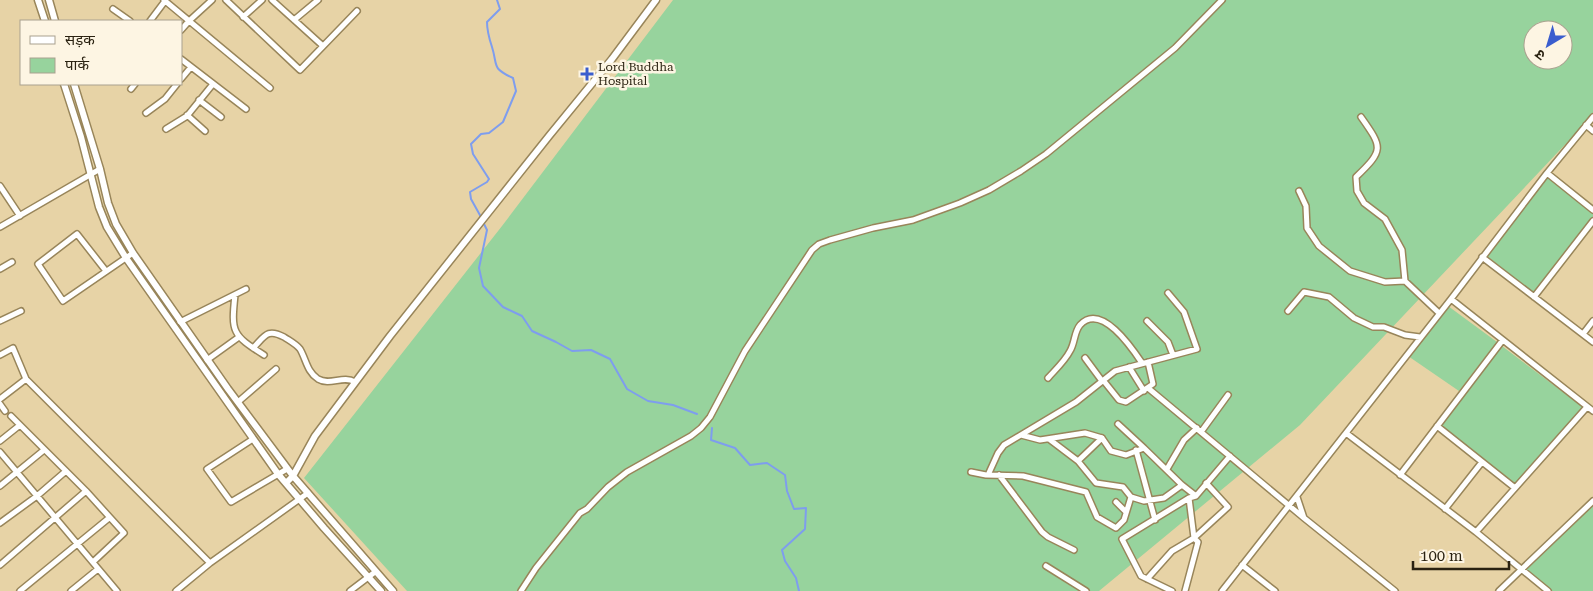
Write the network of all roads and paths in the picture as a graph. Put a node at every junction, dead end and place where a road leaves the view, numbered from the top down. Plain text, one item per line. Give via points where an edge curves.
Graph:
1 (38, 0) edge
2 (49, 0) edge
3 (212, 0) edge
4 (226, 0) edge
5 (262, 0) edge
6 (272, 0) edge
7 (318, 0) edge
8 (656, 0) edge
9 (1222, 0) edge
10 (165, 1) edge
11 (113, 8) dead end
12 (358, 11) dead end
13 (243, 17) junction
14 (45, 20) edge
15 (55, 20) edge
16 (129, 20) edge
17 (151, 20) edge
18 (294, 20) junction
19 (189, 21) junction
20 (182, 29) edge
21 (323, 46) junction
22 (182, 60) edge
23 (191, 67) junction
24 (182, 78) edge
25 (212, 84) junction
26 (64, 85) edge
27 (74, 85) edge
28 (134, 85) edge
29 (176, 85) edge
30 (270, 88) dead end
31 (131, 89) dead end
32 (199, 100) junction
33 (246, 109) dead end
34 (146, 113) dead end
35 (187, 115) junction
36 (221, 117) dead end
37 (1361, 117) dead end
38 (1593, 117) edge
39 (1586, 125) junction
40 (166, 129) dead end
41 (1593, 131) edge
42 (204, 132) dead end
43 (100, 169) junction
44 (1547, 173) junction
45 (90, 175) junction
46 (0, 186) edge
47 (1299, 191) dead end
48 (1593, 210) edge
49 (20, 216) junction
50 (1593, 221) edge
51 (0, 228) edge
52 (133, 253) junction
53 (1482, 257) junction
54 (126, 258) junction
55 (12, 262) dead end
56 (0, 269) edge
57 (106, 271) junction
58 (1405, 282) junction
59 (246, 289) dead end
60 (1168, 292) dead end
61 (162, 295) junction
62 (235, 295) junction
63 (1534, 296) junction
64 (1451, 299) junction
65 (156, 300) junction
66 (21, 311) dead end
67 (1288, 311) dead end
68 (1440, 313) junction
69 (1147, 320) dead end
70 (0, 321) edge
71 (1593, 321) edge
72 (180, 322) junction
73 (1583, 334) junction
74 (239, 337) junction
75 (1420, 337) junction
76 (1502, 341) junction
77 (1593, 342) edge
78 (253, 348) junction
79 (0, 355) edge
80 (264, 355) dead end
81 (1173, 355) junction
82 (1085, 358) dead end
83 (207, 360) junction
84 (1148, 362) junction
85 (1142, 363) junction
86 (1128, 367) junction
87 (276, 369) dead end
88 (1048, 378) dead end
89 (26, 379) junction
90 (1103, 380) junction
91 (356, 382) junction
92 (1146, 390) junction
93 (1228, 395) dead end
94 (0, 399) edge
95 (238, 402) junction
96 (0, 404) edge
97 (1587, 406) junction
98 (5, 411) dead end
99 (1593, 412) edge
100 (11, 416) dead end
101 (1118, 424) dead end
102 (20, 425) junction
103 (1437, 426) junction
104 (1199, 430) junction
105 (1346, 434) junction
106 (1021, 435) junction
107 (1102, 438) junction
108 (253, 439) junction
109 (1049, 439) junction
110 (0, 442) edge
111 (1144, 448) junction
112 (44, 450) junction
113 (1136, 450) junction
114 (0, 452) edge
115 (1230, 456) junction
116 (1078, 461) junction
117 (1482, 462) junction
118 (287, 468) junction
119 (1167, 470) junction
120 (66, 471) junction
121 (16, 472) junction
122 (971, 472) dead end
123 (278, 474) junction
124 (988, 475) junction
125 (998, 475) junction
126 (1400, 475) junction
127 (293, 476) junction
128 (286, 483) junction
129 (1206, 483) junction
130 (1182, 485) junction
131 (0, 486) edge
132 (1515, 488) junction
133 (86, 491) junction
134 (308, 493) junction
135 (37, 496) junction
136 (1196, 496) junction
137 (1131, 497) junction
138 (1297, 497) junction
139 (1189, 498) junction
140 (299, 499) junction
141 (1150, 499) junction
142 (1593, 501) edge
143 (1116, 502) dead end
144 (1289, 506) junction
145 (1445, 509) junction
146 (1126, 512) junction
147 (56, 518) junction
148 (109, 518) junction
149 (1304, 518) junction
150 (1155, 520) junction
151 (0, 523) edge
152 (1116, 528) junction
153 (1476, 532) junction
154 (1194, 538) junction
155 (1122, 540) junction
156 (76, 543) junction
157 (1074, 550) dead end
158 (93, 562) junction
159 (210, 563) junction
160 (0, 565) edge
161 (1242, 565) junction
162 (1046, 566) dead end
163 (98, 568) junction
164 (1522, 571) junction
165 (375, 572) junction
166 (368, 577) junction
167 (1147, 579) junction
168 (1223, 590) edge
169 (20, 591) edge
170 (71, 591) edge
171 (117, 591) edge
172 (176, 591) edge
173 (350, 591) edge
174 (381, 591) edge
175 (393, 591) edge
176 (521, 591) edge
177 (1086, 591) edge
178 (1172, 591) edge
179 (1185, 591) edge
180 (1275, 591) edge
181 (1394, 591) edge
182 (1499, 591) edge
183 (1548, 591) edge

1 - 14 street
2 - 15 street
3 - 19 street
4 - 13 street
5 - 13 street
6 - 18 street
7 - 18 street
8 - 91 street
9 - 176 street via 1175,48 1046,154 989,190 913,220 819,244 808,255 745,351 701,428 608,486 587,510 580,513
10 - 17 street
10 - 19 street
11 - 16 street
12 - 21 street
13 - 21 street via 300,70
18 - 21 street
19 - 20 street
19 - 30 street
22 - 23 street
23 - 24 street
23 - 25 street
25 - 32 street
25 - 33 street
26 - 45 street
27 - 43 street
28 - 31 street
29 - 34 street via 165,99
32 - 35 street
32 - 36 street
35 - 40 street
35 - 42 street
37 - 58 street via 1374,135 1377,151 1376,157 1356,177 1356,191 1364,204 1385,219 1402,250
38 - 39 street
39 - 41 street
39 - 44 street
43 - 45 street
43 - 52 street via 108,204
44 - 48 street
44 - 53 street
45 - 49 street
45 - 54 street via 107,227
46 - 49 street
47 - 58 street via 1306,206 1307,228 1319,246 1350,271 1385,282
49 - 51 street
50 - 63 street
52 - 54 street
52 - 61 street
53 - 63 street
53 - 64 street
54 - 57 street
54 - 65 street
55 - 56 street
57 - 57 street via 64,301 38,264 77,234
58 - 68 street
59 - 62 street
60 - 81 street via 1184,312 1197,349
61 - 65 street
61 - 72 street
62 - 72 street
62 - 74 street via 232,322
63 - 73 street
64 - 68 street
64 - 76 street
65 - 108 street
66 - 70 street
67 - 75 street via 1304,292 1329,297 1354,318 1373,328 1384,327
68 - 75 street
69 - 81 street via 1165,339
71 - 73 street
72 - 83 street
73 - 77 street
74 - 78 street
74 - 83 street
75 - 105 street
76 - 97 street
76 - 103 street
78 - 80 street
78 - 91 street via 272,332 293,342 315,378
79 - 89 street via 13,348
81 - 84 street
82 - 90 street
83 - 95 street
84 - 85 street
84 - 92 street via 1154,383
85 - 86 street
85 - 88 street via 1112,327 1091,319 1081,324 1069,353
86 - 90 street
86 - 92 street
87 - 95 street
89 - 94 street
89 - 159 street
90 - 92 street via 1124,403
90 - 106 street via 1076,402
91 - 127 street via 315,436
92 - 104 street
93 - 104 street
95 - 118 street
96 - 98 street
97 - 99 street
97 - 132 street
100 - 102 street
101 - 111 street
102 - 110 street
102 - 112 street
103 - 117 street
103 - 126 street
104 - 115 street
104 - 119 street via 1184,440
105 - 126 street
105 - 138 street
106 - 109 street via 1038,440
106 - 124 street via 1004,445
107 - 109 street via 1085,434
107 - 113 street via 1110,451 1126,454
107 - 116 street
108 - 123 street
108 - 123 street via 207,469 231,502
109 - 116 street
111 - 113 street
111 - 119 street
112 - 120 street
112 - 121 street
113 - 141 street
114 - 121 street
115 - 129 street
115 - 144 street
116 - 137 street via 1096,482 1123,487
117 - 132 street
117 - 145 street
118 - 123 street
118 - 127 street
119 - 130 street
120 - 133 street
120 - 135 street
121 - 131 street
121 - 135 street
122 - 124 street
123 - 128 street
124 - 125 street
125 - 152 street via 1023,476 1086,492 1097,517
125 - 157 street via 1042,532
126 - 145 street
127 - 128 street
127 - 134 street
128 - 140 street
129 - 136 street
129 - 154 street via 1228,507
130 - 136 street
130 - 141 street via 1164,498
132 - 153 street
133 - 147 street
133 - 148 street
134 - 140 street
134 - 165 street
135 - 147 street
135 - 151 street
136 - 139 street
137 - 141 street
137 - 146 street
138 - 144 street
138 - 149 street
139 - 150 street
139 - 154 street
140 - 159 street
140 - 166 street
141 - 150 street
142 - 164 street
143 - 146 street
144 - 149 street
144 - 161 street
145 - 153 street
146 - 152 street via 1124,520
147 - 156 street
147 - 160 street
148 - 156 street
148 - 158 street via 124,533
149 - 181 street
150 - 155 street
152 - 155 street
153 - 164 street
154 - 167 street via 1172,551
154 - 179 street via 1198,542
155 - 167 street via 1141,576
156 - 158 street
156 - 169 street
158 - 163 street
159 - 172 street
161 - 168 street
161 - 180 street
162 - 177 street
163 - 170 street
163 - 171 street
164 - 182 street
164 - 183 street
165 - 166 street
165 - 175 street
166 - 173 street
166 - 174 street
167 - 178 street

